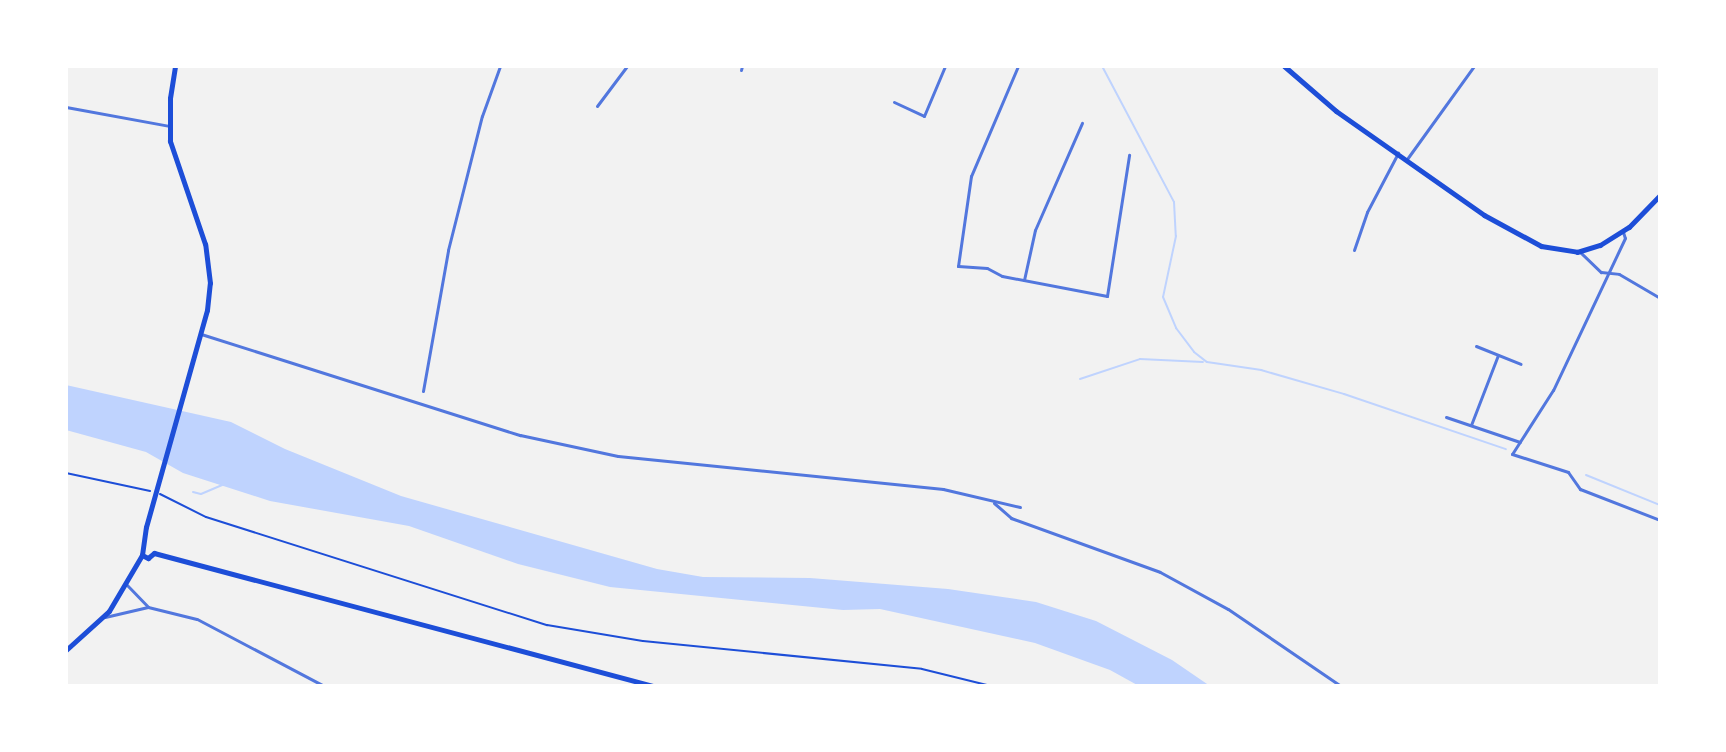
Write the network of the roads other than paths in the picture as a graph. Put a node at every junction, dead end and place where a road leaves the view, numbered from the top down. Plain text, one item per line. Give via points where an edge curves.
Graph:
1 (175, 66) edge
2 (500, 66) edge
3 (627, 66) edge
4 (945, 66) edge
5 (1018, 66) edge
6 (1284, 66) edge
7 (1474, 66) edge
8 (894, 102) dead end
9 (597, 106) dead end
10 (66, 107) edge
11 (1082, 123) dead end
12 (170, 126) junction
13 (1398, 153) junction
14 (1129, 155) dead end
15 (1407, 159) junction
16 (1660, 195) edge
17 (1653, 203) junction
18 (1660, 209) edge
19 (1623, 232) junction
20 (1354, 250) dead end
21 (1580, 252) junction
22 (1609, 273) junction
23 (1024, 280) junction
24 (1660, 298) edge
25 (201, 334) junction
26 (1476, 346) dead end
27 (1498, 355) junction
28 (1521, 364) dead end
29 (423, 391) dead end
30 (1446, 417) dead end
31 (1471, 425) junction
32 (1520, 442) junction
33 (991, 500) junction
34 (1020, 507) dead end
35 (1660, 520) edge
36 (145, 545) junction
37 (154, 553) junction
38 (142, 555) junction
39 (126, 584) junction
40 (148, 607) junction
41 (104, 617) junction
42 (66, 650) edge
43 (324, 686) edge
44 (653, 686) edge
45 (1341, 686) edge

1 - 12 main road
2 - 29 street via 448,250
3 - 9 street
4 - 8 street via 924,116
5 - 23 street via 971,176 958,266 987,268
6 - 13 main road via 1336,111
7 - 15 street
10 - 12 street
11 - 23 street via 1040,216
12 - 25 main road via 170,141 208,263
13 - 15 main road
13 - 20 street
14 - 23 street via 1107,296
15 - 21 main road via 1510,231 1548,248
16 - 17 main road
17 - 18 street
17 - 19 main road
19 - 21 main road
19 - 22 street
21 - 22 street
22 - 24 street
22 - 32 street via 1553,390
25 - 33 street via 534,438 618,456 943,489
25 - 36 main road
26 - 27 street
27 - 28 street
27 - 31 street
30 - 31 street
31 - 32 street
32 - 35 street via 1512,454 1568,472 1580,489
33 - 34 street
33 - 45 street via 1011,518 1160,572 1228,609
36 - 37 main road
36 - 38 main road
37 - 38 main road
37 - 44 main road
38 - 39 main road
39 - 40 street
39 - 41 main road
40 - 41 street
40 - 43 street via 197,619
41 - 42 main road

